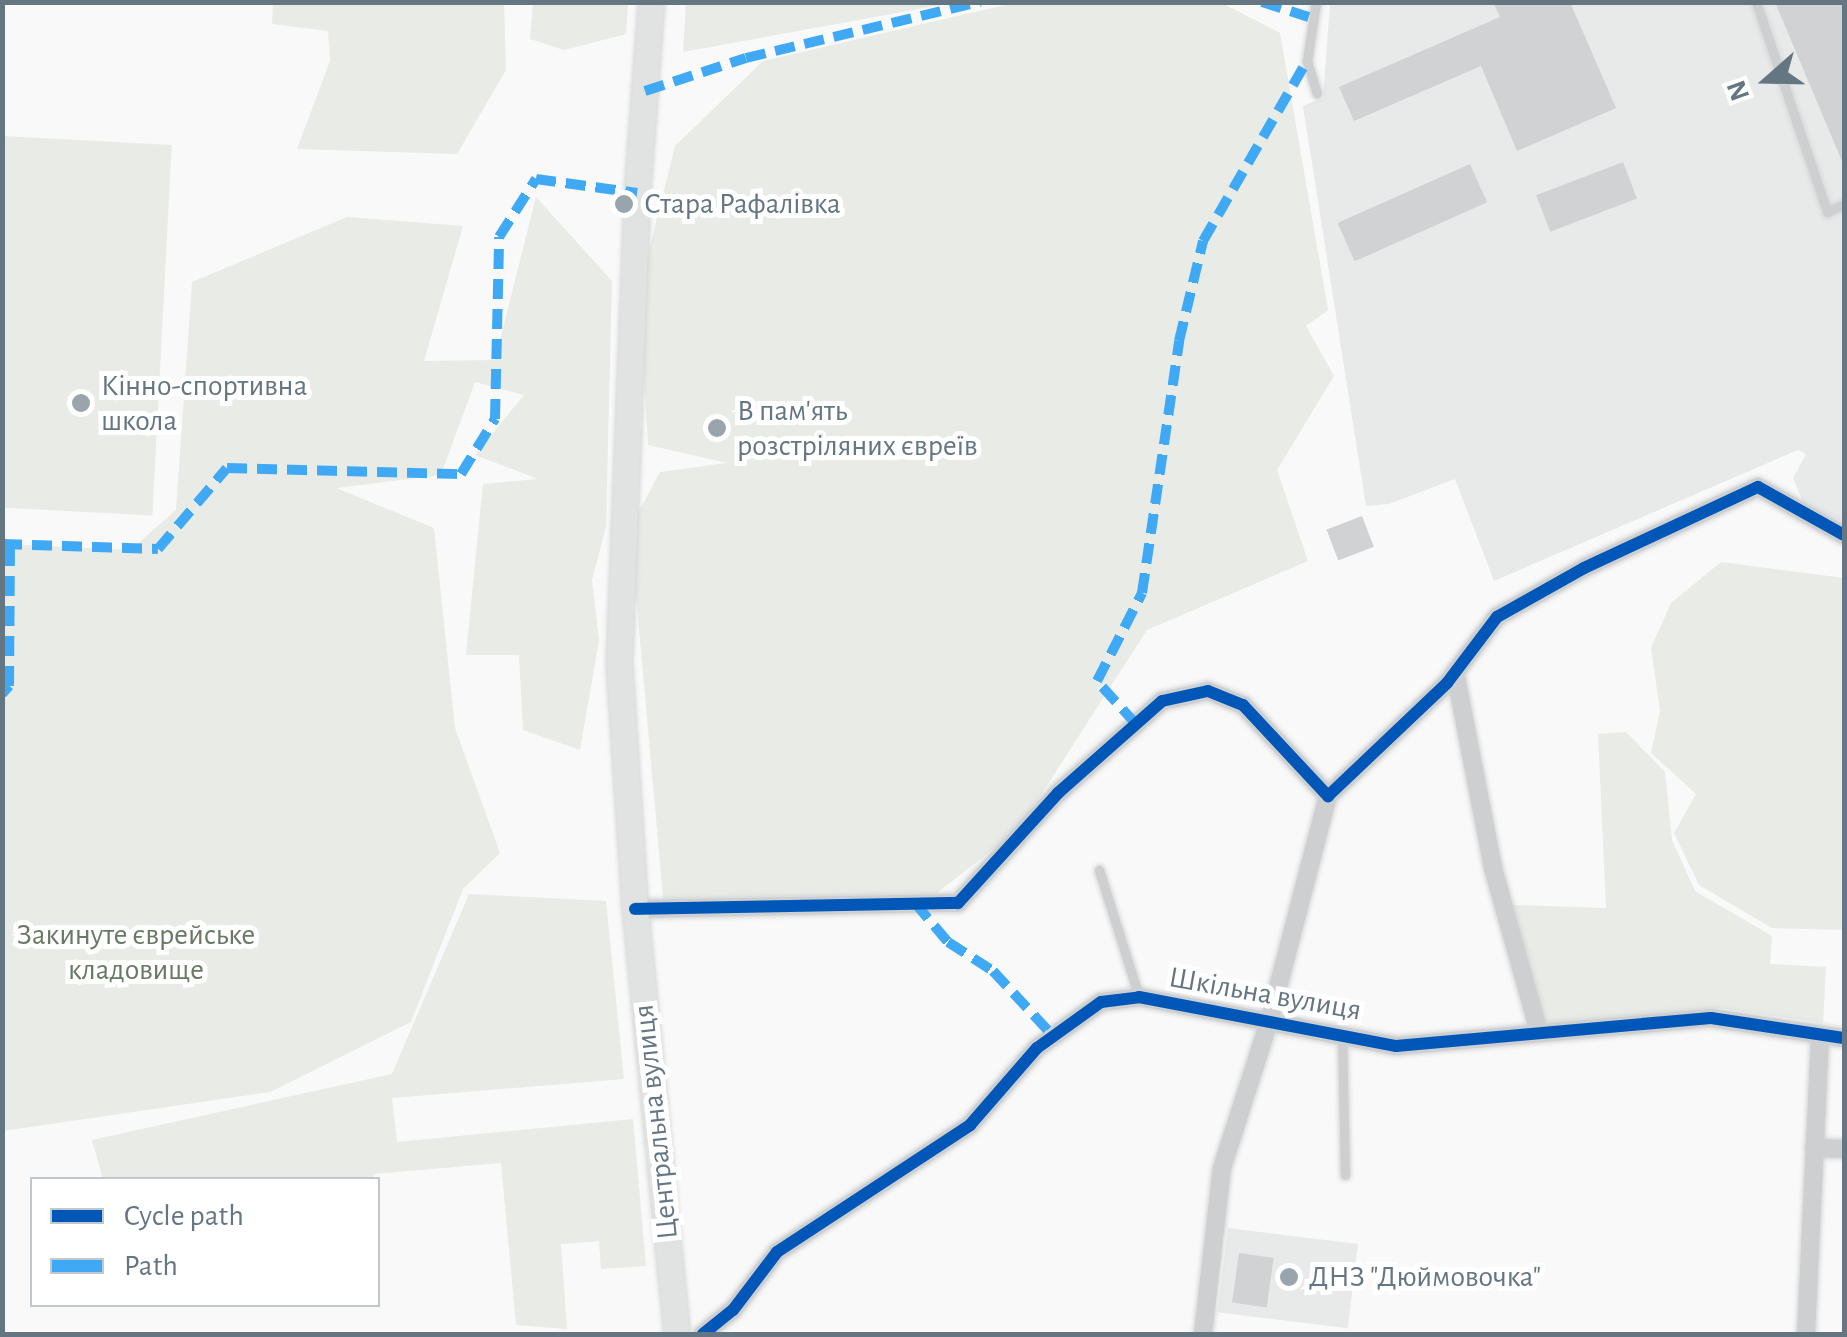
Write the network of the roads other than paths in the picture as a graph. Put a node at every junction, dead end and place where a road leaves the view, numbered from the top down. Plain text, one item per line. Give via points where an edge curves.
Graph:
1 (651, 2) edge
2 (1316, 2) edge
3 (1756, 2) edge
4 (1317, 94) dead end
5 (1844, 204) edge
6 (1844, 535) edge
7 (1455, 672) junction
8 (1328, 796) junction
9 (1098, 870) dead end
10 (635, 909) junction
11 (1138, 997) junction
12 (1269, 1022) junction
13 (1342, 1031) junction
14 (1539, 1032) junction
15 (1820, 1037) junction
16 (1844, 1038) edge
17 (1814, 1148) junction
18 (1844, 1149) edge
19 (1345, 1174) dead end
20 (677, 1334) edge
21 (703, 1334) edge
22 (1203, 1334) edge
23 (1806, 1334) edge

1 - 10 main road, Центральна вулиця via 636,193 620,664
2 - 4 lane via 1307,60
3 - 5 lane via 1827,212
6 - 7 street via 1758,487 1522,600 1497,617
7 - 8 street
7 - 14 street via 1493,868
8 - 10 street via 1243,705 1208,691 1162,700 1058,792 958,903
8 - 12 street, Шкільна вулиця
9 - 11 lane
10 - 20 main road, Центральна вулиця
11 - 12 street, Шкільна вулиця
11 - 21 street, Шкільна вулиця via 1101,1002 1069,1019 970,1125 777,1252 733,1310
12 - 13 street, Шкільна вулиця
12 - 22 street, Шкільна вулиця via 1222,1168
13 - 14 street, Шкільна вулиця via 1396,1046
13 - 19 lane
14 - 15 street, Шкільна вулиця via 1712,1018
15 - 16 street, Шкільна вулиця
15 - 17 street
17 - 18 street
17 - 23 street

